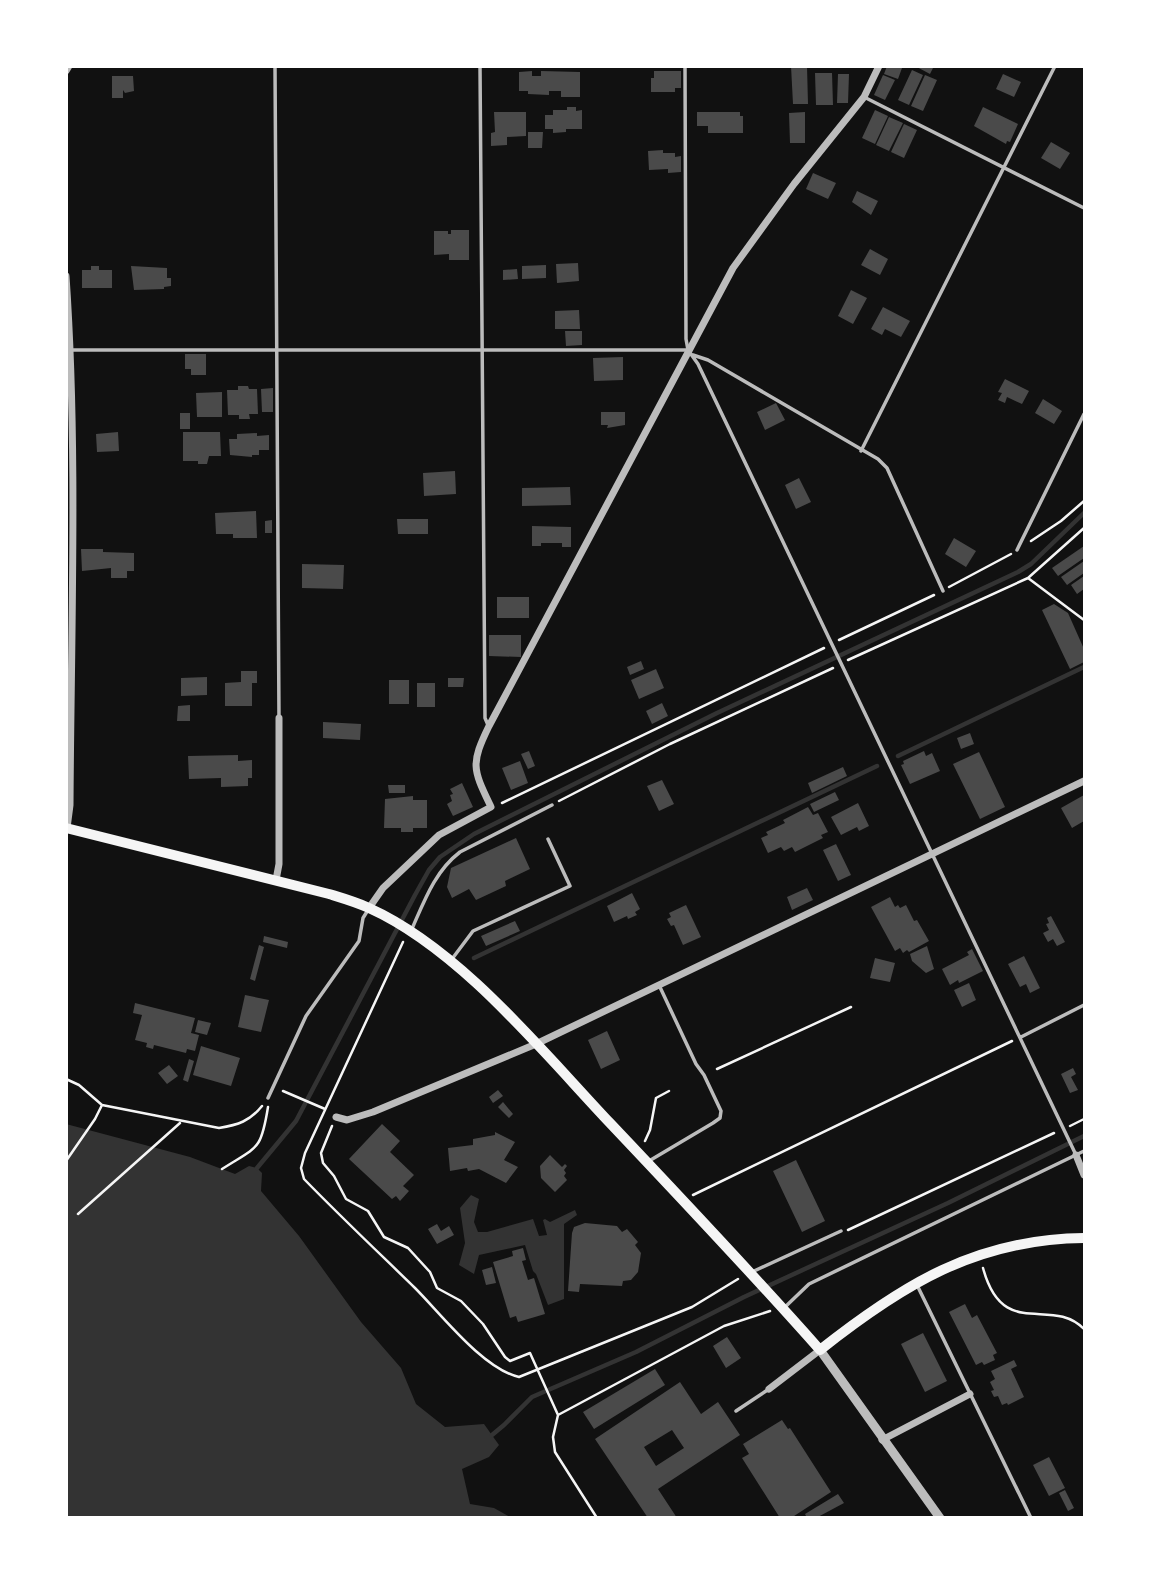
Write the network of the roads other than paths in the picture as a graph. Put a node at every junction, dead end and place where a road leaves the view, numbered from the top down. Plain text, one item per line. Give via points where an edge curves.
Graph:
1 (275, 66) edge
2 (480, 66) edge
3 (685, 66) edge
4 (879, 66) edge
5 (1055, 66) edge
6 (864, 97) junction
7 (1004, 167) junction
8 (1084, 208) edge
9 (66, 276) edge
10 (482, 349) junction
11 (72, 350) junction
12 (278, 350) junction
13 (691, 352) junction
14 (1084, 414) edge
15 (861, 451) junction
16 (1017, 550) road end
17 (943, 591) road end
18 (279, 718) joint
19 (489, 726) junction
20 (1084, 781) edge
21 (552, 805) road end
22 (67, 828) edge
23 (548, 839) dead end
24 (932, 854) junction
25 (276, 880) junction
26 (369, 908) junction
27 (407, 934) junction
28 (450, 962) junction
29 (659, 984) junction
30 (1084, 1005) edge
31 (1021, 1037) junction
32 (536, 1044) junction
33 (269, 1095) road end
34 (336, 1117) road end
35 (1084, 1151) edge
36 (1075, 1153) junction
37 (647, 1162) junction
38 (1084, 1175) edge
39 (841, 1231) road end
40 (1084, 1238) edge
41 (754, 1275) junction
42 (916, 1283) junction
43 (779, 1304) junction
44 (820, 1350) junction
45 (769, 1389) joint
46 (970, 1394) junction
47 (736, 1410) dead end
48 (882, 1440) junction
49 (940, 1517) edge
50 (1031, 1517) edge

1 - 12 lane
2 - 10 lane
3 - 13 lane via 686,339
4 - 6 street
5 - 7 lane
6 - 7 lane
6 - 13 street via 744,251
7 - 8 lane
7 - 15 lane
9 - 11 street
10 - 12 lane
10 - 13 lane
10 - 19 lane via 485,718
11 - 12 lane
11 - 22 street
12 - 18 lane
13 - 15 lane
13 - 19 street
13 - 24 lane
14 - 16 lane
15 - 17 lane via 887,468
18 - 25 street
19 - 26 street via 477,750 475,775 491,807 439,835 383,888
20 - 24 street
21 - 27 lane via 449,861
22 - 25 main road
23 - 28 lane via 570,886 473,931
24 - 29 street
24 - 31 lane
25 - 26 main road
26 - 27 main road
26 - 33 lane via 359,941 306,1016
27 - 28 main road
28 - 32 main road
29 - 32 street
29 - 37 lane via 721,1111 713,1123
30 - 31 lane
31 - 36 lane
32 - 34 street via 373,1112 347,1120
32 - 37 main road
35 - 36 lane
36 - 38 street
36 - 43 lane via 809,1284
37 - 41 main road
39 - 41 lane
40 - 42 main road via 1029,1242 983,1253
41 - 43 main road
42 - 44 main road
42 - 46 lane
43 - 44 main road
44 - 45 street
44 - 48 street
45 - 47 lane
46 - 48 street
46 - 50 lane
48 - 49 street

